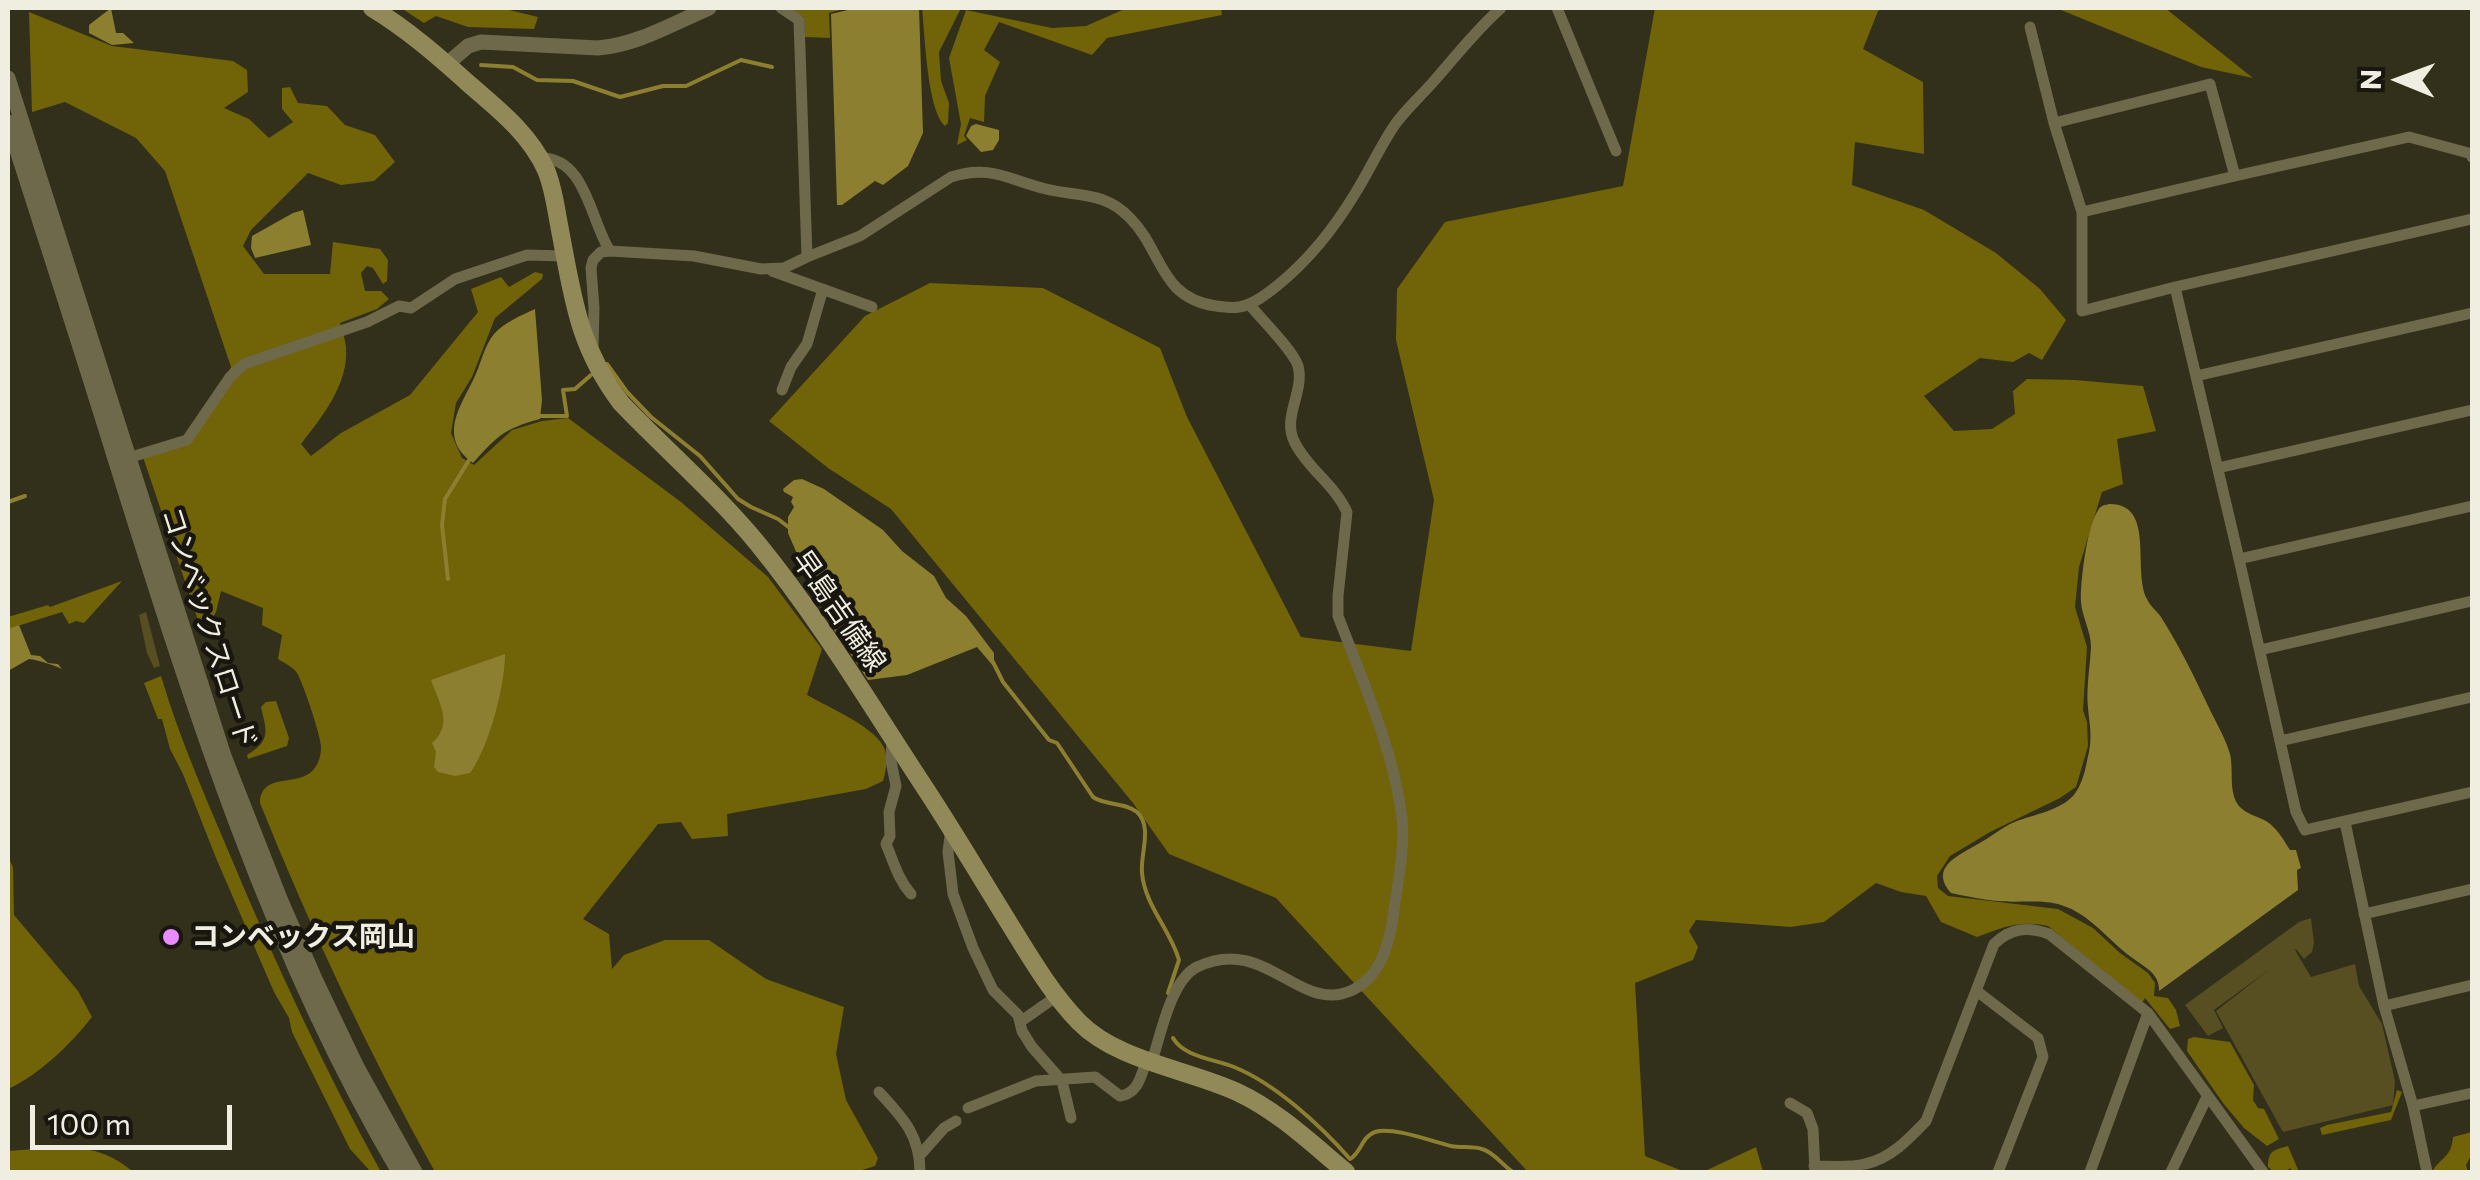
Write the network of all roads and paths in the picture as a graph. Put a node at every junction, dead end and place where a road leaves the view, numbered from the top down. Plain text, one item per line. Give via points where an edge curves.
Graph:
1 (372, 8) edge
2 (709, 8) edge
3 (781, 8) edge
4 (1501, 8) edge
5 (1557, 8) edge
6 (2030, 26) dead end
7 (447, 64) junction
8 (8, 78) edge
9 (8, 122) edge
10 (2054, 123) junction
11 (1616, 152) dead end
12 (2472, 157) edge
13 (540, 158) junction
14 (2234, 176) junction
15 (2082, 212) junction
16 (2472, 219) edge
17 (610, 250) junction
18 (564, 256) junction
19 (807, 256) junction
20 (767, 269) junction
21 (2175, 287) junction
22 (824, 289) junction
23 (1250, 304) junction
24 (872, 307) dead end
25 (2472, 313) edge
26 (592, 358) junction
27 (2196, 376) junction
28 (782, 390) dead end
29 (2472, 410) edge
30 (128, 458) junction
31 (2218, 468) junction
32 (2472, 506) edge
33 (2239, 559) junction
34 (2472, 601) edge
35 (2260, 650) junction
36 (2472, 697) edge
37 (892, 738) junction
38 (2280, 742) junction
39 (2472, 792) edge
40 (2345, 822) junction
41 (951, 828) junction
42 (2472, 889) edge
43 (911, 894) dead end
44 (2364, 914) junction
45 (2472, 986) edge
46 (1978, 992) junction
47 (1057, 996) junction
48 (2384, 1006) junction
49 (2148, 1013) junction
50 (1020, 1022) junction
51 (1149, 1060) junction
52 (1062, 1081) junction
53 (879, 1092) dead end
54 (2472, 1093) edge
55 (2207, 1096) junction
56 (1790, 1104) dead end
57 (2413, 1106) junction
58 (968, 1108) dead end
59 (1071, 1118) dead end
60 (956, 1121) dead end
61 (920, 1155) junction
62 (1814, 1169) edge
63 (399, 1172) edge
64 (415, 1172) edge
65 (920, 1172) edge
66 (1346, 1172) edge
67 (1998, 1172) edge
68 (2090, 1172) edge
69 (2171, 1172) edge
70 (2263, 1172) edge
71 (2427, 1172) edge

1 - 7 main road, 早島吉備線
2 - 7 street via 612,47 482,42
3 - 19 street via 799,20
4 - 23 street via 1395,124 1330,232 1300,266
5 - 11 street
6 - 10 street
7 - 13 main road, 早島吉備線 via 513,123
8 - 30 street, コンベックスロード
9 - 63 street, コンベックスロード via 230,806 312,1001
10 - 14 street via 2210,84
10 - 15 street
12 - 14 street via 2409,138
13 - 17 street via 559,161 582,185
13 - 18 main road, 早島吉備線
14 - 15 street
15 - 21 street via 2082,312
16 - 21 street
17 - 20 street
17 - 26 street via 591,268
18 - 26 main road, 早島吉備線
18 - 30 street via 527,255 455,279 410,308 399,306 244,364 187,440
19 - 20 street
19 - 23 street via 860,236 951,177 984,171 1108,201 1143,233 1179,290 1214,306
20 - 22 street
21 - 27 street
22 - 24 street
22 - 28 street via 807,344
23 - 51 street via 1299,369 1294,442 1347,512 1338,616 1384,740 1402,816 1391,937 1370,976 1340,994 1310,991 1246,961 1200,965 1177,988
25 - 27 street
26 - 37 main road, 早島吉備線 via 621,402 760,546
27 - 31 street
29 - 31 street
30 - 64 street, コンベックスロード via 249,823 357,1067
31 - 33 street
32 - 33 street
33 - 35 street
34 - 35 street
35 - 38 street
36 - 38 street
37 - 41 main road, 早島吉備線
37 - 43 street via 896,786 886,844
38 - 40 street via 2305,830
39 - 40 street
40 - 44 street
41 - 47 main road, 早島吉備線
41 - 50 street via 949,874 959,914 985,976
42 - 44 street
44 - 48 street
45 - 48 street
46 - 49 street via 1994,944 2006,934 2036,929
46 - 62 street via 1918,1130 1865,1164
46 - 67 street via 2042,1048
47 - 50 street
47 - 51 main road, 早島吉備線 via 1100,1038
48 - 57 street
49 - 55 street
49 - 68 street
50 - 52 street
51 - 52 street via 1131,1094 1120,1096 1094,1078
51 - 66 main road, 早島吉備線 via 1259,1104
52 - 58 street via 1036,1081
52 - 59 street
53 - 61 street via 906,1122
54 - 57 street
55 - 69 street
55 - 70 street
56 - 62 street via 1807,1113 1813,1129
57 - 71 street
60 - 61 street
61 - 65 street

